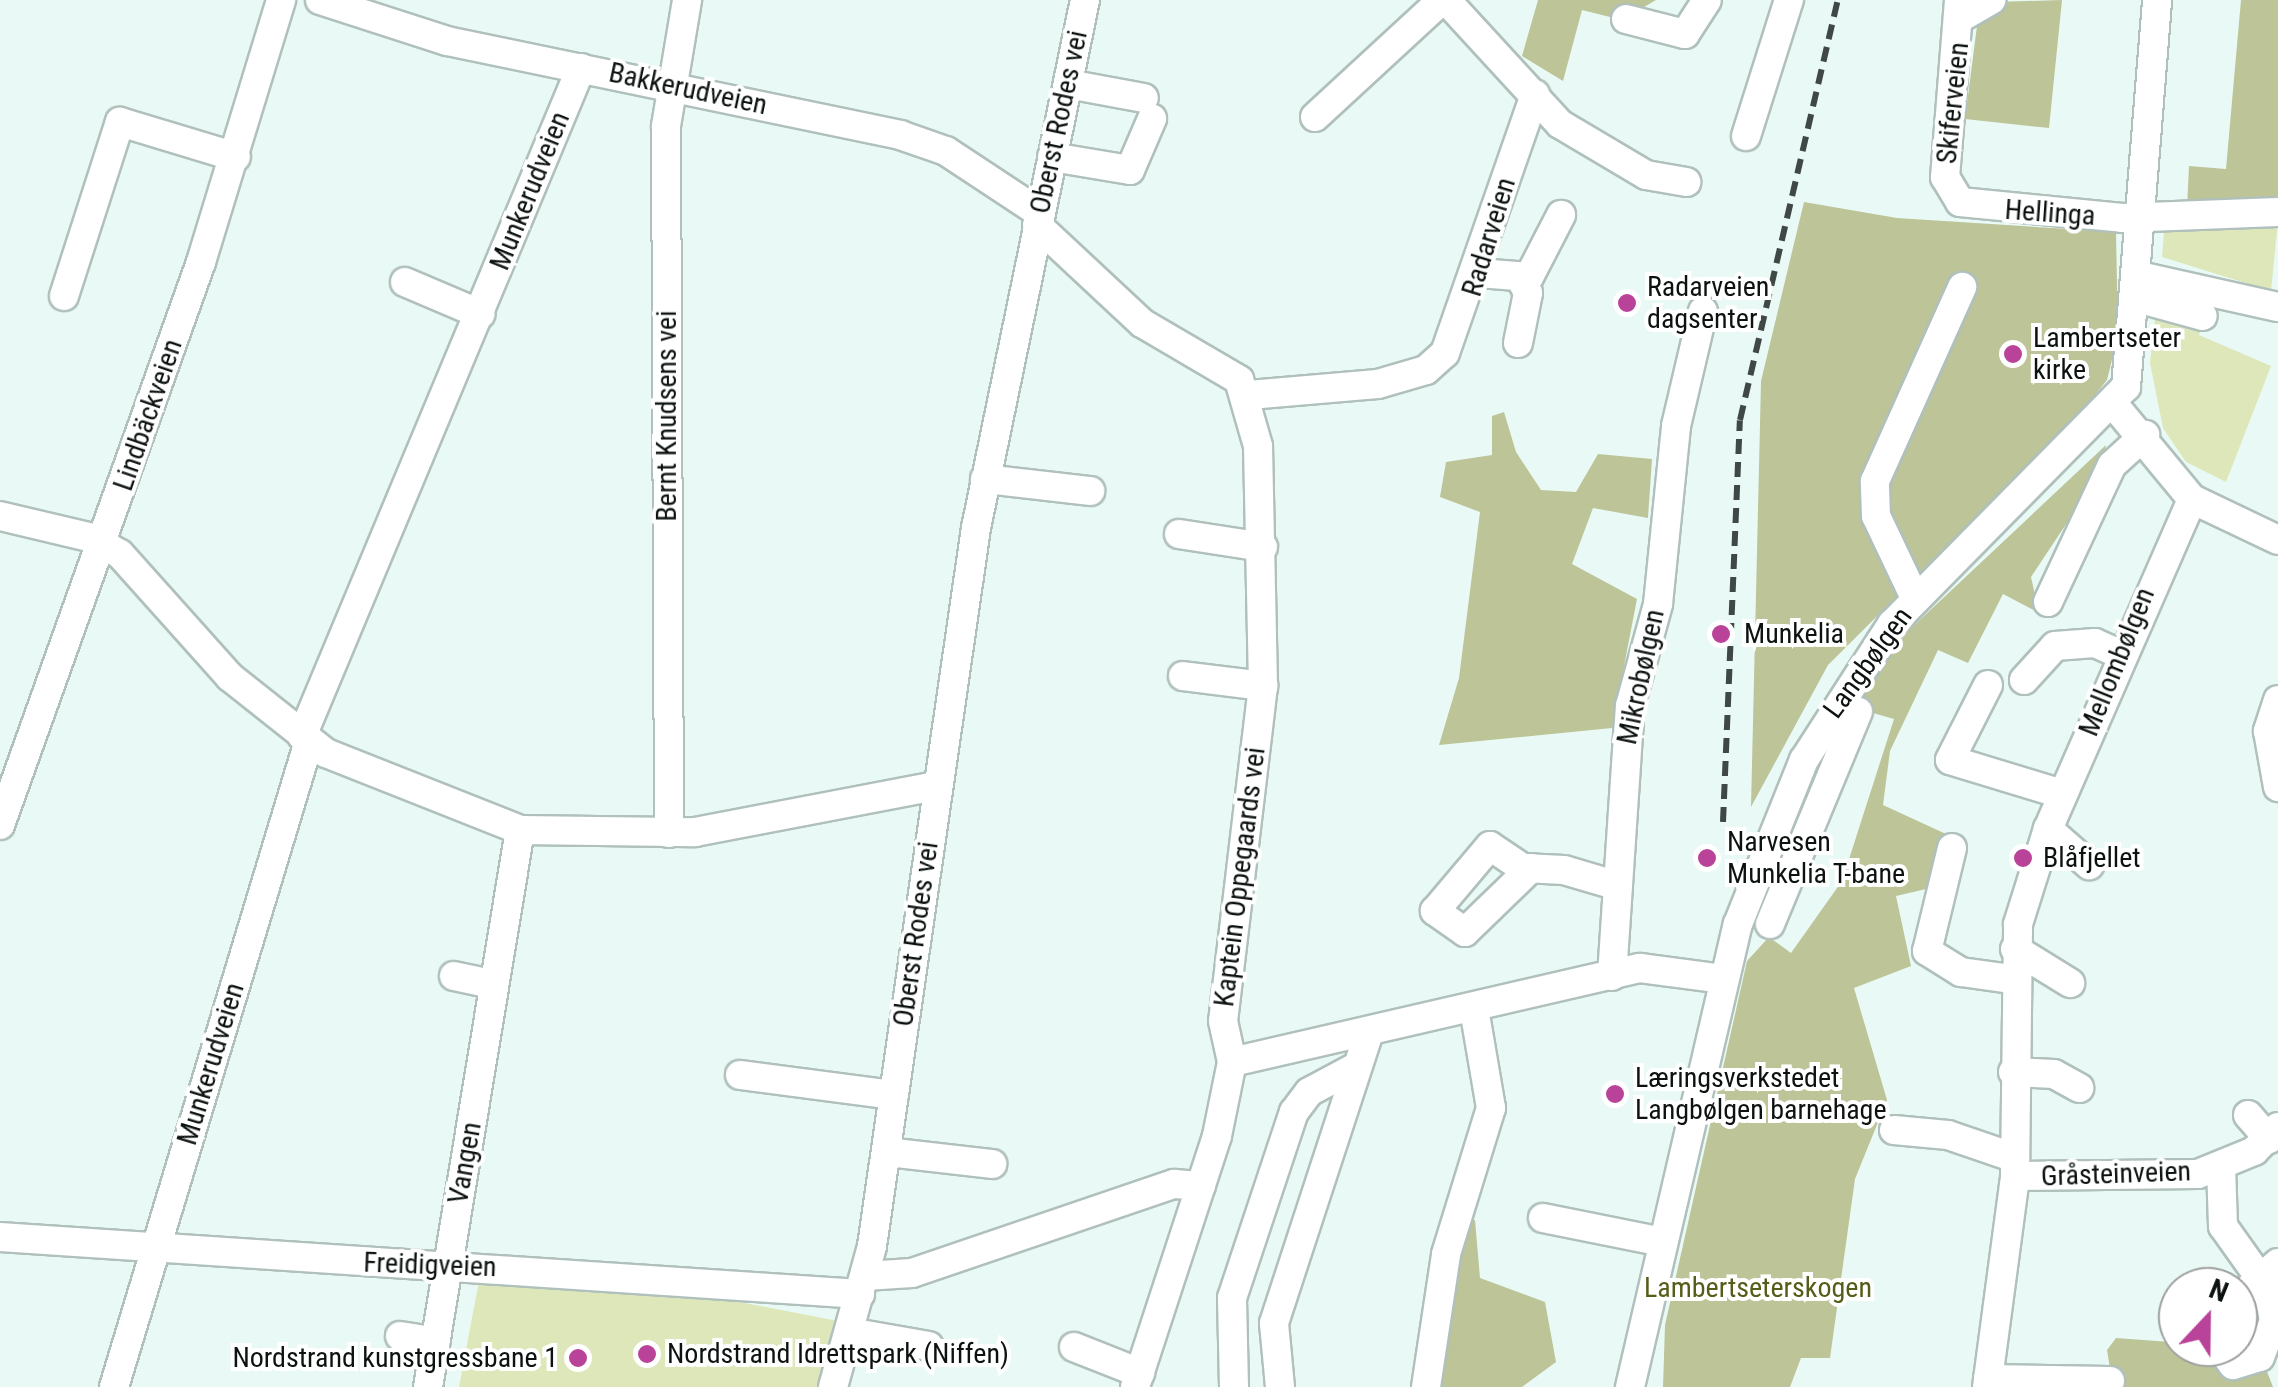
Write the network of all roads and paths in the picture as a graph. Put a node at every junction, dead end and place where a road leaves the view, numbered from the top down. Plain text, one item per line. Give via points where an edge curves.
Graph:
1 (281, 0) edge
2 (320, 0) edge
3 (687, 0) edge
4 (1085, 0) edge
5 (1426, 0) edge
6 (1444, 0) edge
7 (1707, 0) edge
8 (1789, 0) edge
9 (1992, 0) edge
10 (2158, 0) edge
11 (1960, 8) edge
12 (1626, 19) dead end
13 (581, 68) junction
14 (1334, 76) dead end
15 (668, 84) junction
16 (1068, 84) junction
17 (1535, 94) junction
18 (1315, 117) dead end
19 (1746, 136) dead end
20 (1052, 156) junction
21 (236, 157) junction
22 (1686, 182) dead end
23 (1960, 202) joint
24 (2278, 212) edge
25 (1562, 214) dead end
26 (2142, 218) junction
27 (1039, 220) junction
28 (1478, 272) junction
29 (1522, 281) junction
30 (406, 282) dead end
31 (2138, 287) junction
32 (1962, 288) dead end
33 (64, 296) dead end
34 (2278, 307) edge
35 (1703, 312) dead end
36 (480, 314) junction
37 (2202, 316) dead end
38 (1518, 343) dead end
39 (1249, 395) junction
40 (2115, 406) junction
41 (2145, 435) junction
42 (986, 479) junction
43 (1090, 492) dead end
44 (2192, 498) junction
45 (0, 516) edge
46 (1179, 534) dead end
47 (2278, 540) edge
48 (105, 545) junction
49 (1264, 547) junction
50 (1915, 598) junction
51 (2048, 602) dead end
52 (2120, 654) junction
53 (1183, 676) dead end
54 (2024, 680) dead end
55 (1988, 685) dead end
56 (1263, 686) junction
57 (2278, 700) edge
58 (1858, 712) dead end
59 (306, 739) junction
60 (936, 786) junction
61 (2278, 787) edge
62 (2062, 794) junction
63 (1781, 810) junction
64 (1808, 821) junction
65 (0, 825) edge
66 (2048, 829) junction
67 (520, 830) junction
68 (669, 833) junction
69 (1952, 848) dead end
70 (2089, 865) dead end
71 (1531, 868) dead end
72 (1618, 886) junction
73 (1770, 924) dead end
74 (2014, 949) junction
75 (454, 976) dead end
76 (1612, 976) junction
77 (1724, 979) junction
78 (2012, 979) junction
79 (2070, 982) dead end
80 (494, 984) junction
81 (1474, 1008) junction
82 (1368, 1036) junction
83 (1232, 1062) junction
84 (1358, 1066) junction
85 (2013, 1072) junction
86 (740, 1074) dead end
87 (2079, 1088) dead end
88 (894, 1094) junction
89 (2248, 1115) dead end
90 (1894, 1130) dead end
91 (2273, 1133) edge
92 (887, 1152) junction
93 (992, 1164) dead end
94 (2015, 1167) junction
95 (2221, 1167) junction
96 (1201, 1186) junction
97 (1542, 1218) dead end
98 (0, 1237) edge
99 (1663, 1242) junction
100 (153, 1251) junction
101 (448, 1265) junction
102 (2268, 1270) edge
103 (863, 1285) junction
104 (848, 1332) junction
105 (400, 1336) dead end
106 (436, 1342) junction
107 (929, 1346) dead end
108 (1074, 1346) dead end
109 (2258, 1353) edge
110 (1137, 1380) edge
111 (2110, 1381) dead end
112 (1987, 1383) edge
113 (114, 1387) edge
114 (428, 1387) edge
115 (833, 1387) edge
116 (1234, 1387) edge
117 (1280, 1387) edge
118 (1426, 1387) edge
119 (1630, 1387) edge

1 - 21 street, Lindbäckveien
2 - 13 street, Bakkerudveien via 447,41
3 - 15 street, Bernt Knudsens vei
4 - 16 street, Oberst Rodes vei
5 - 14 street
6 - 17 street
6 - 18 street
7 - 12 street via 1685,34
8 - 19 street
9 - 11 street
10 - 26 street, Langbølgen
11 - 23 street, Skiferveien via 1946,178
13 - 15 street, Bakkerudveien
13 - 36 street, Munkerudveien
15 - 27 street, Bakkerudveien via 924,142
15 - 68 street, Bernt Knudsens vei
16 - 20 street, Oberst Rodes vei
16 - 20 street via 1148,108 1130,170
17 - 22 street via 1560,124 1618,162
17 - 28 street, Radarveien
20 - 27 street, Oberst Rodes vei
21 - 33 street via 120,122
21 - 48 street, Lindbäckveien
23 - 26 street, Hellinga
24 - 26 street, Hellinga
25 - 29 street via 1539,267
26 - 31 street, Langbølgen
27 - 39 street, Bakkerudveien via 1142,323
27 - 42 street, Oberst Rodes vei
28 - 29 street
28 - 39 street, Radarveien via 1452,342 1426,370 1342,389
29 - 38 street via 1528,293
30 - 36 street
31 - 34 street
31 - 37 street
31 - 40 street, Langbølgen via 2129,378
32 - 50 street via 1876,482 1876,516
35 - 72 street, Mikrobølgen via 1672,469 1658,604 1630,706
36 - 59 street, Munkerudveien
39 - 49 street, Kaptein Oppegaards vei
40 - 41 street
40 - 50 street, Langbølgen
41 - 44 street
41 - 51 street via 2112,465
42 - 43 street
42 - 60 street, Oberst Rodes vei
44 - 47 street
44 - 52 street, Mellombølgen
45 - 48 street
46 - 49 street
48 - 59 street via 230,677
48 - 65 street, Lindbäckveien
49 - 56 street, Kaptein Oppegaards vei
50 - 63 street, Langbølgen via 1837,701
52 - 54 street via 2095,643 2055,646
52 - 62 street, Mellombølgen
53 - 56 street
55 - 62 street via 1950,760
56 - 83 street, Kaptein Oppegaards vei via 1224,1022
57 - 61 street via 2268,730
58 - 64 street
59 - 67 street via 399,789
59 - 100 street, Munkerudveien
60 - 68 street
60 - 88 street, Oberst Rodes vei
62 - 66 street, Mellombølgen
63 - 64 street
63 - 77 street, Langbølgen
64 - 73 street
66 - 70 street
66 - 74 street, Mellombølgen
67 - 68 street
67 - 80 street, Vangen
69 - 78 street via 1927,951 1960,972
71 - 72 street
72 - 76 street, Mikrobølgen
74 - 78 street, Mellombølgen
74 - 79 street
75 - 80 street
76 - 77 street via 1668,966
76 - 81 street
77 - 99 street, Langbølgen
78 - 85 street, Mellombølgen
80 - 101 street, Vangen
81 - 82 street
81 - 118 street via 1492,1152 1446,1254
82 - 83 street
82 - 84 street
83 - 96 street, Kaptein Oppegaards vei
84 - 116 street via 1309,1092 1294,1112 1232,1298
84 - 117 street via 1274,1323
85 - 87 street via 2054,1074
85 - 94 street, Mellombølgen
86 - 88 street
88 - 92 street, Oberst Rodes vei
89 - 91 street, Gråsteinveien
90 - 94 street, Gråsteinveien via 1948,1134
91 - 95 street, Gråsteinveien
92 - 93 street
92 - 103 street, Oberst Rodes vei
94 - 95 street, Gråsteinveien via 2174,1178
94 - 112 street, Mellombølgen
95 - 102 street via 2223,1226
96 - 103 street, Freidigveien via 1174,1184
96 - 110 street, Kaptein Oppegaards vei
97 - 99 street
98 - 100 street, Freidigveien
99 - 119 street, Langbølgen
100 - 101 street, Freidigveien
100 - 113 street, Munkerudveien
101 - 103 street, Freidigveien
101 - 106 street, Vangen
102 - 109 street via 2268,1348
103 - 104 street, Oberst Rodes vei
104 - 107 street
104 - 115 street, Oberst Rodes vei
105 - 106 street
106 - 114 street, Vangen
108 - 110 street, Kaptein Oppegaards vei
111 - 112 street

